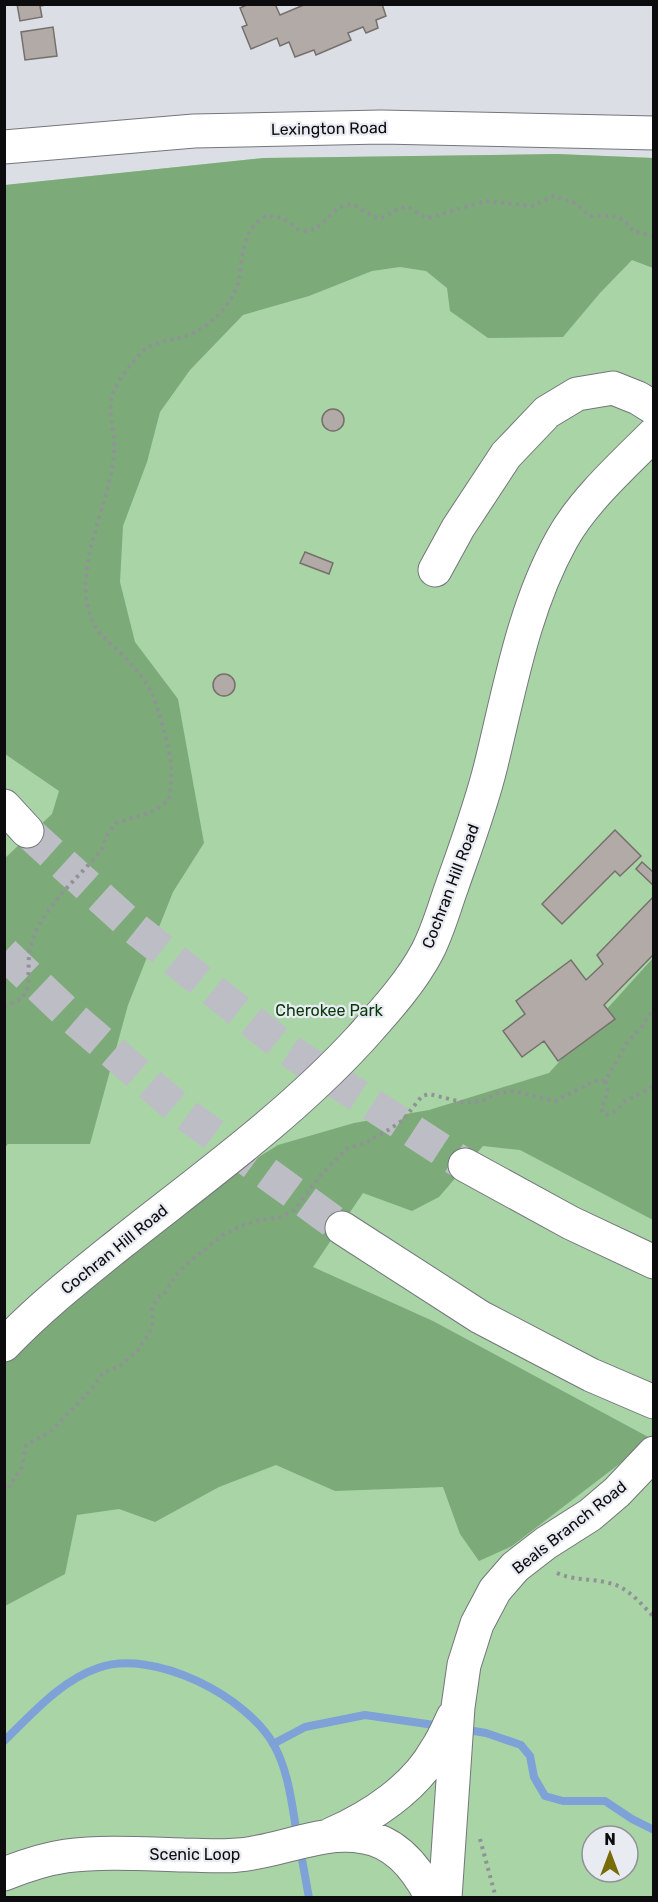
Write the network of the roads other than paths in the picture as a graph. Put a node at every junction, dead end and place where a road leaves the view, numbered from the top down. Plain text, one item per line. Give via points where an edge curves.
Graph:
1 (654, 133) edge
2 (4, 147) edge
3 (654, 408) edge
4 (654, 434) edge
5 (435, 570) dead end
6 (4, 806) edge
7 (27, 831) tunnel mouth
8 (465, 1165) tunnel mouth
9 (342, 1227) tunnel mouth
10 (654, 1262) edge
11 (4, 1346) edge
12 (654, 1402) edge
13 (654, 1454) edge
14 (458, 1707) junction
15 (332, 1834) junction
16 (4, 1874) edge
17 (432, 1898) edge
18 (445, 1898) edge

1 - 2 main road, Lexington Road via 381,127 229,130
3 - 5 main road via 613,388 577,394 547,412 506,455
4 - 11 main road, Cochran Hill Road via 601,487 563,536 542,580 517,653 476,819 434,936 407,983 334,1066 289,1109 70,1284
6 - 7 main road
8 - 10 main road via 571,1223
9 - 12 main road via 480,1317 591,1375
13 - 14 main road, Beals Branch Road via 596,1510 515,1567 495,1590 477,1624 464,1665
14 - 15 main road, Beals Branch Road via 436,1752 415,1778 369,1815
14 - 18 main road, Beals Branch Road
15 - 16 main road, Scenic Loop via 238,1855 66,1856
15 - 17 main road, Scenic Loop via 365,1837 387,1845 411,1864

